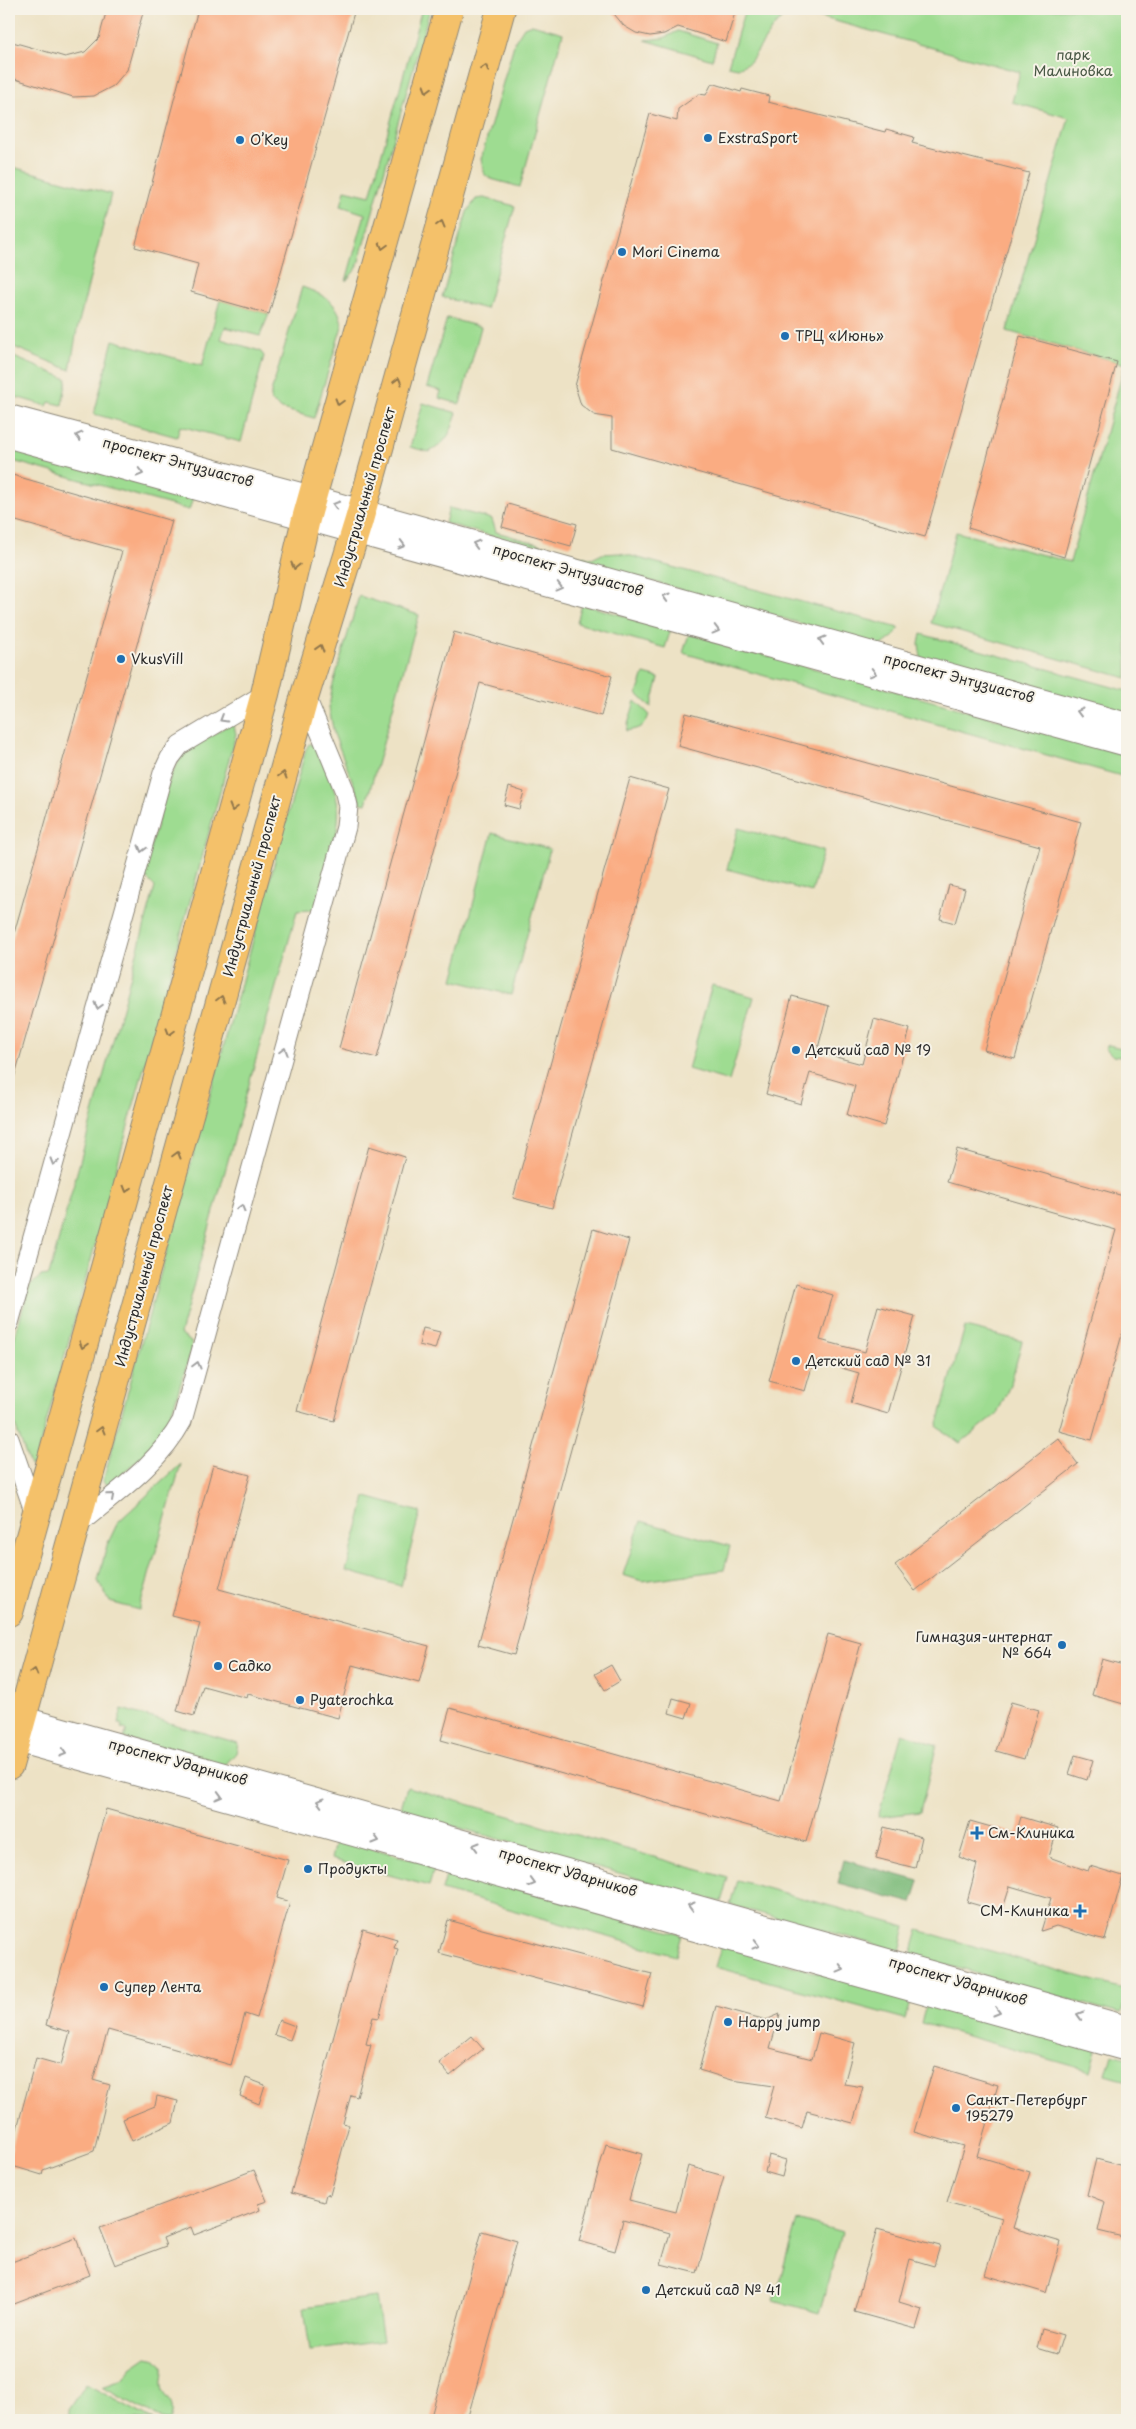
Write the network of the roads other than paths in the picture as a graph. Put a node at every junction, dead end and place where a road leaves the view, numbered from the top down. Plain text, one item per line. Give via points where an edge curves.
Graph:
1 (449, 9) edge
2 (501, 9) edge
3 (9, 417) edge
4 (9, 436) edge
5 (309, 508) junction
6 (358, 522) junction
7 (265, 694) junction
8 (305, 695) junction
9 (1127, 725) edge
10 (1127, 744) edge
11 (9, 1323) edge
12 (9, 1439) edge
13 (36, 1516) junction
14 (74, 1528) junction
15 (9, 1612) edge
16 (13, 1735) edge
17 (1124, 2037) edge

1 -> 5 main road
6 -> 2 main road, Индустриальный проспект
5 -> 3 street, проспект Энтузиастов
4 -> 5 street, проспект Энтузиастов
5 - 6 street, проспект Энтузиастов
5 -> 7 main road
8 -> 6 main road, Индустриальный проспект
9 -> 6 street, проспект Энтузиастов
6 -> 10 street, проспект Энтузиастов
7 -> 11 street via 180,745 163,773
7 -> 13 main road
14 -> 8 main road, Индустриальный проспект
14 -> 8 street via 160,1454 182,1421 346,827 348,806 344,789
12 - 13 street
13 - 15 main road
16 -> 14 main road, Индустриальный проспект
16 - 17 street, проспект Ударников

